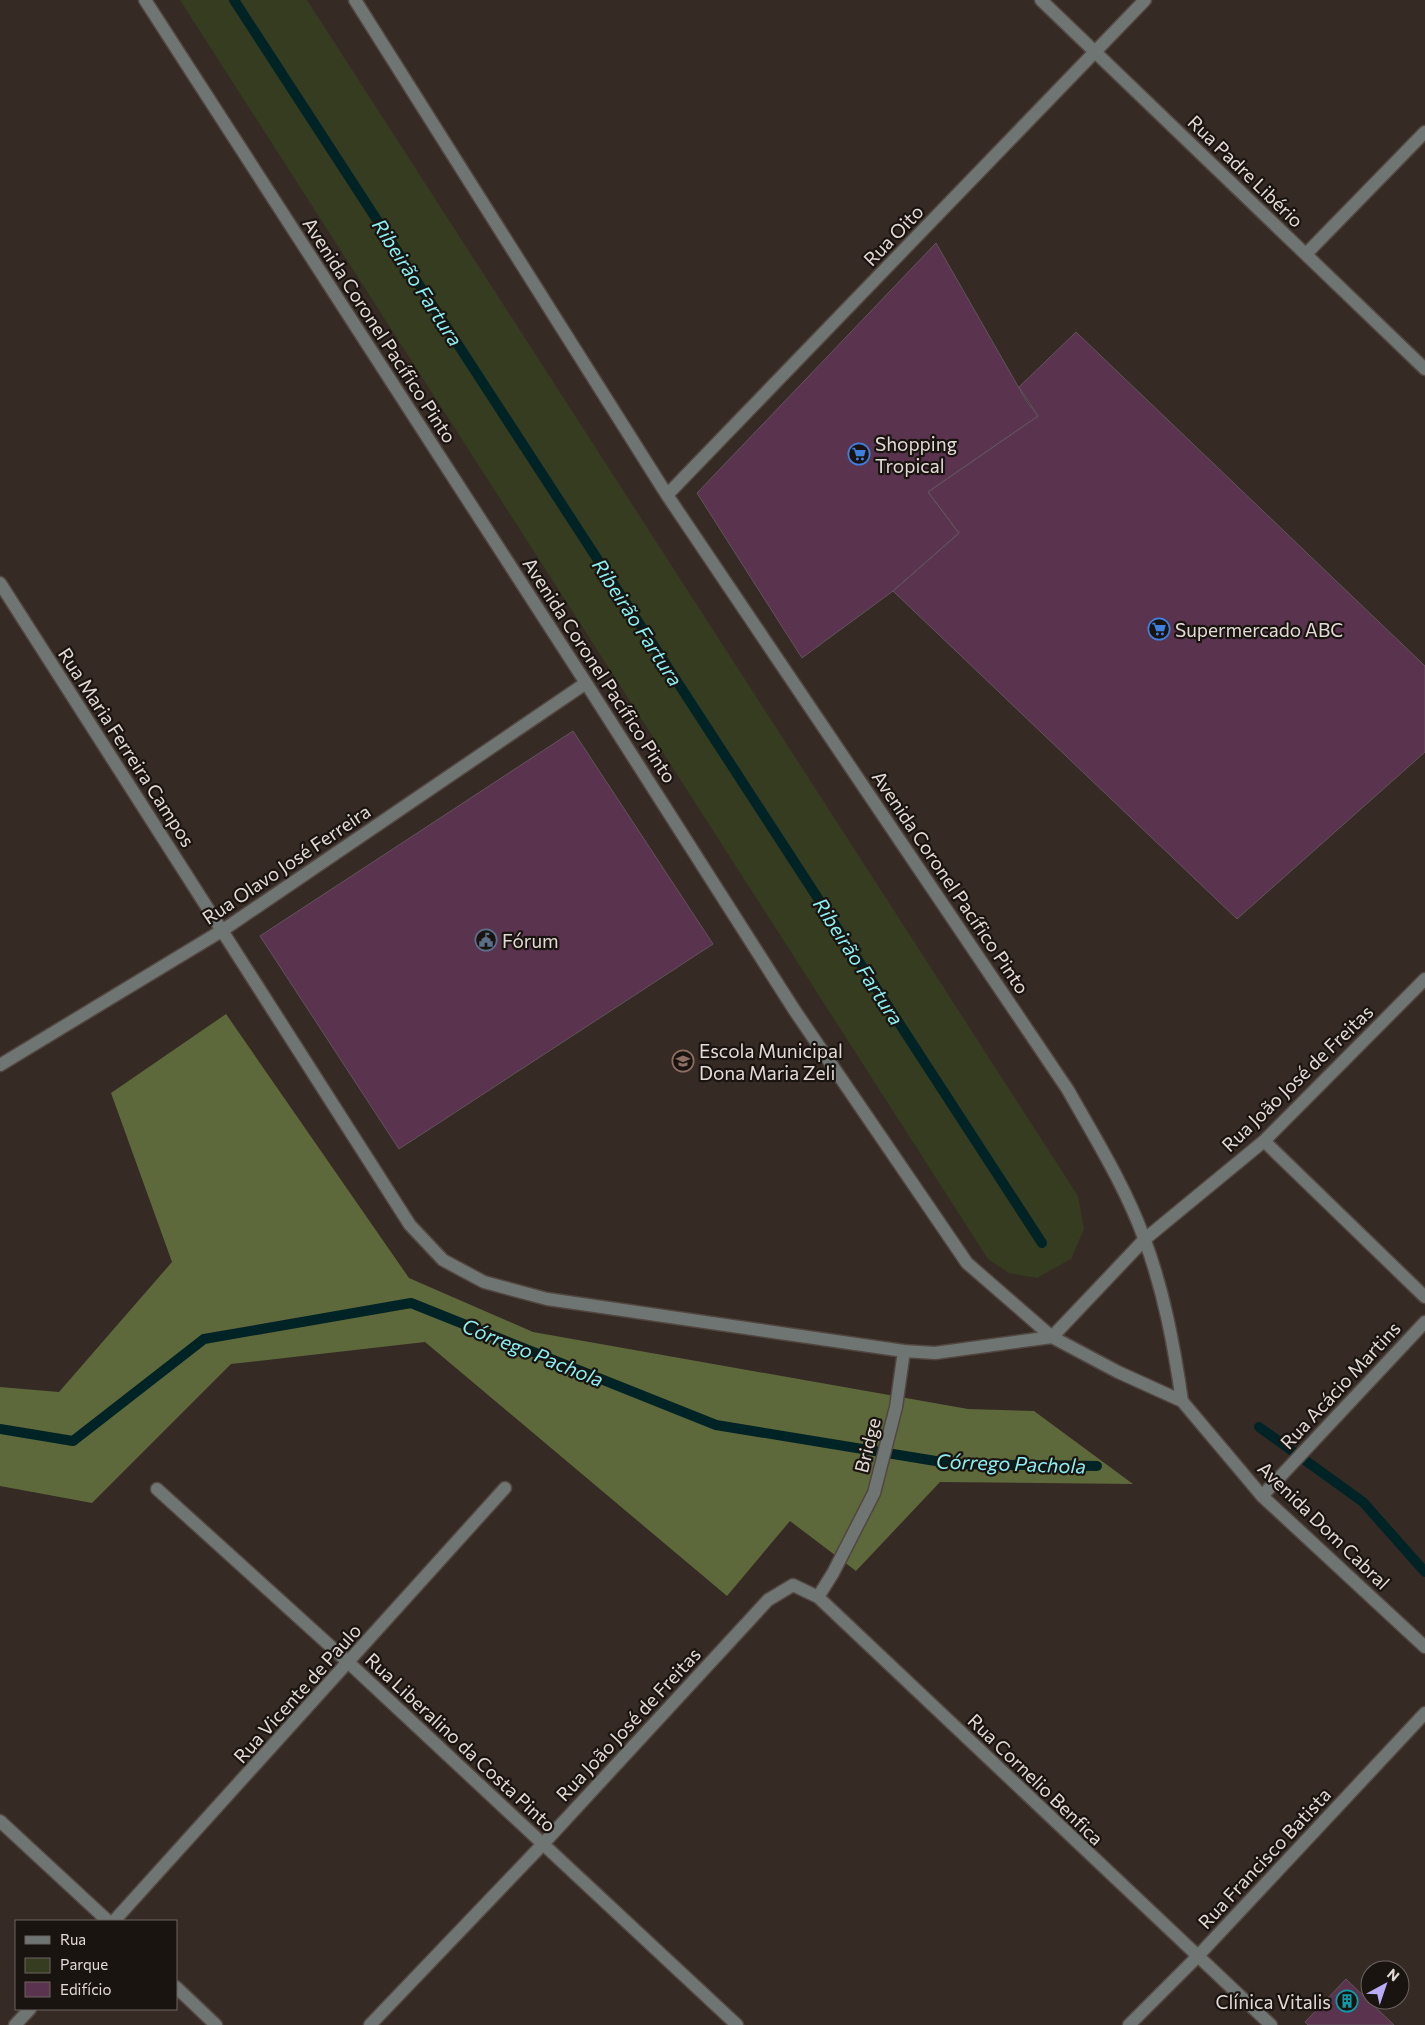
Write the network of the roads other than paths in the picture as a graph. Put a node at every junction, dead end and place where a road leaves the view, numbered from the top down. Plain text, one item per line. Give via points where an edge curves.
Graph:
1 (145, 0) edge
2 (354, 0) edge
3 (1041, 0) edge
4 (1145, 0) edge
5 (1095, 52) junction
6 (1425, 132) edge
7 (1306, 254) junction
8 (1425, 369) edge
9 (668, 495) junction
10 (0, 584) edge
11 (586, 683) junction
12 (223, 930) junction
13 (1425, 979) edge
14 (0, 1065) edge
15 (1264, 1141) junction
16 (1145, 1239) junction
17 (1425, 1297) edge
18 (1425, 1322) edge
19 (1052, 1337) junction
20 (904, 1351) junction
21 (1182, 1401) junction
22 (157, 1488) dead end
23 (505, 1488) dead end
24 (1262, 1496) junction
25 (818, 1597) junction
26 (768, 1600) joint
27 (1425, 1647) edge
28 (349, 1663) junction
29 (1425, 1714) edge
30 (0, 1821) edge
31 (543, 1844) junction
32 (107, 1920) edge
33 (115, 1920) edge
34 (1197, 1957) junction
35 (178, 1989) edge
36 (29, 2010) edge
37 (15, 2025) edge
38 (216, 2025) edge
39 (370, 2025) edge
40 (737, 2025) edge
41 (1129, 2025) edge
42 (1271, 2025) edge

1 - 11 street, Avenida Coronel Pacífico Pinto
2 - 9 street, Avenida Coronel Pacífico Pinto
3 - 5 street, Rua Padre Libério
4 - 5 street, Rua Oito
5 - 7 street, Rua Padre Libério
5 - 9 street, Rua Oito
6 - 7 street
7 - 8 street, Rua Padre Libério
9 - 16 street, Avenida Coronel Pacífico Pinto via 1068,1090 1115,1173
10 - 12 street, Rua Maria Ferreira Campos
11 - 12 street, Rua Olavo José Ferreira
11 - 19 street, Avenida Coronel Pacífico Pinto via 795,1011 968,1263
12 - 14 street, Rua Olavo José Ferreira
12 - 20 street, Rua Maria Ferreira Campos via 410,1225 444,1260 484,1282 547,1299
13 - 15 street, Rua João José de Freitas
15 - 16 street, Rua João José de Freitas
15 - 17 street
16 - 19 street, Rua João José de Freitas
16 - 21 street, Avenida Coronel Pacífico Pinto via 1172,1333
18 - 24 street, Rua Acácio Martins
19 - 20 street, Rua Maria Ferreira Campos via 936,1353
19 - 21 street, Avenida Coronel Pacífico Pinto
20 - 25 street, Bridge via 896,1407 874,1493
21 - 24 street, Avenida Dom Cabral
22 - 28 street, Rua Liberalino da Costa Pinto
23 - 28 street, Rua Vicente de Paulo
24 - 27 street, Avenida Dom Cabral
25 - 26 street, Rua Cornelio Benfica via 793,1585
25 - 34 street, Rua Cornelio Benfica
26 - 31 street, Rua João José de Freitas
28 - 31 street, Rua Liberalino da Costa Pinto
28 - 33 street, Rua Vicente de Paulo
29 - 34 street, Rua Francisco Batista
30 - 32 street
31 - 39 street, Rua João José de Freitas
31 - 40 street, Rua Liberalino da Costa Pinto
34 - 41 street, Rua Francisco Batista
34 - 42 street, Rua Cornelio Benfica
35 - 38 street
36 - 37 street

